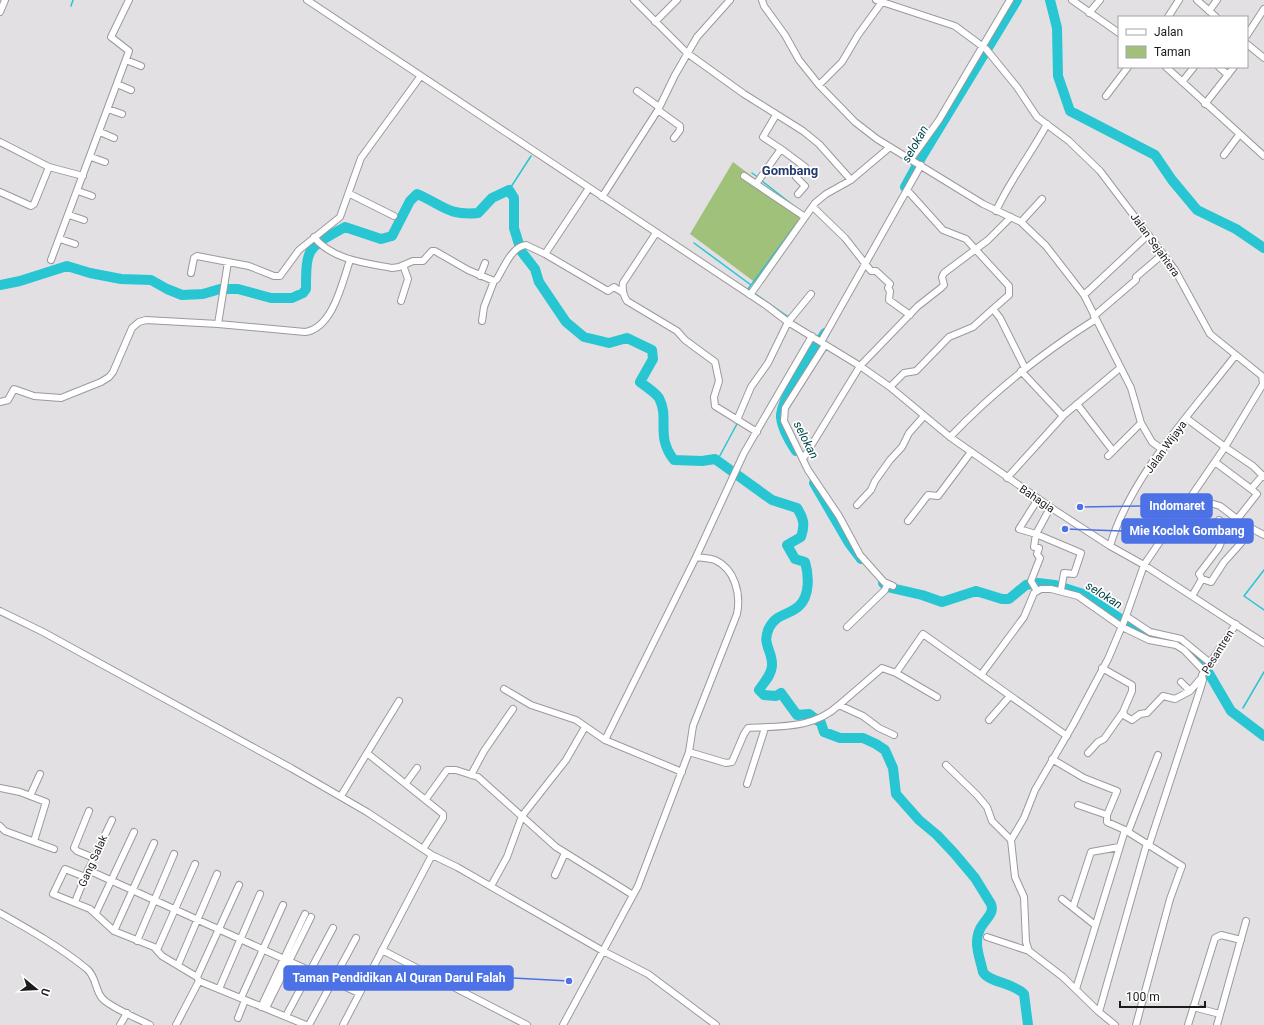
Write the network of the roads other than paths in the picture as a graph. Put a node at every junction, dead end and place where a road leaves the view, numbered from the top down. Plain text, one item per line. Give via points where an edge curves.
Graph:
1 (5, 0) edge
2 (129, 0) edge
3 (306, 0) edge
4 (634, 0) edge
5 (677, 0) edge
6 (730, 0) edge
7 (762, 0) edge
8 (1010, 0) edge
9 (1072, 0) edge
10 (1100, 0) edge
11 (1179, 0) edge
12 (1197, 0) edge
13 (1217, 0) edge
14 (879, 1) edge
15 (1264, 9) edge
16 (1209, 11) junction
17 (0, 12) edge
18 (1089, 13) junction
19 (1169, 16) edge
20 (1215, 16) edge
21 (655, 22) junction
22 (1118, 32) edge
23 (1248, 33) edge
24 (1248, 47) edge
25 (986, 49) junction
26 (687, 53) junction
27 (1264, 58) edge
28 (126, 60) junction
29 (141, 66) dead end
30 (1127, 68) edge
31 (1167, 68) edge
32 (1193, 68) edge
33 (1220, 68) edge
34 (1233, 68) edge
35 (1228, 75) junction
36 (420, 77) junction
37 (1182, 82) junction
38 (118, 84) junction
39 (819, 85) junction
40 (131, 90) dead end
41 (637, 91) dead end
42 (1106, 96) dead end
43 (1205, 104) junction
44 (108, 109) junction
45 (659, 109) junction
46 (122, 114) dead end
47 (776, 115) junction
48 (1047, 124) junction
49 (100, 132) junction
50 (1239, 134) junction
51 (114, 138) dead end
52 (674, 138) dead end
53 (0, 142) edge
54 (890, 147) junction
55 (1264, 147) edge
56 (781, 149) junction
57 (1262, 154) edge
58 (1224, 155) dead end
59 (91, 157) junction
60 (911, 159) junction
61 (106, 162) dead end
62 (919, 164) junction
63 (49, 167) junction
64 (83, 176) junction
65 (744, 176) dead end
66 (851, 180) junction
67 (756, 183) junction
68 (589, 188) junction
69 (907, 190) junction
70 (78, 191) junction
71 (0, 192) edge
72 (350, 194) junction
73 (798, 194) dead end
74 (92, 196) dead end
75 (602, 197) junction
76 (1042, 199) dead end
77 (813, 207) junction
78 (996, 211) junction
79 (69, 216) junction
80 (394, 216) dead end
81 (803, 216) junction
82 (1011, 217) junction
83 (84, 220) dead end
84 (1022, 222) junction
85 (656, 233) junction
86 (1148, 235) junction
87 (60, 239) junction
88 (318, 242) junction
89 (75, 244) dead end
90 (976, 249) junction
91 (544, 254) junction
92 (1163, 254) junction
93 (51, 260) dead end
94 (350, 260) junction
95 (228, 262) junction
96 (485, 263) dead end
97 (866, 264) junction
98 (403, 265) junction
99 (191, 273) dead end
100 (480, 276) junction
101 (494, 280) junction
102 (622, 292) junction
103 (811, 294) dead end
104 (1085, 294) dead end
105 (750, 295) junction
106 (401, 301) dead end
107 (993, 309) junction
108 (910, 315) junction
109 (1096, 316) junction
110 (482, 321) dead end
111 (788, 322) junction
112 (218, 324) junction
113 (812, 336) junction
114 (821, 342) junction
115 (1236, 356) junction
116 (860, 366) junction
117 (1120, 368) junction
118 (1023, 370) junction
119 (1263, 376) edge
120 (890, 387) junction
121 (0, 402) edge
122 (1077, 404) junction
123 (924, 416) junction
124 (1063, 416) junction
125 (1186, 418) junction
126 (739, 421) junction
127 (1141, 423) junction
128 (757, 432) junction
129 (950, 437) junction
130 (1225, 447) junction
131 (1163, 450) junction
132 (1113, 451) junction
133 (972, 452) junction
134 (1108, 456) dead end
135 (803, 460) junction
136 (1215, 462) junction
137 (1264, 476) edge
138 (1007, 478) junction
139 (1251, 489) junction
140 (1191, 497) junction
141 (1038, 499) junction
142 (1168, 502) dead end
143 (857, 505) dead end
144 (1050, 508) junction
145 (1181, 512) junction
146 (1238, 520) junction
147 (908, 521) dead end
148 (1231, 530) junction
149 (1036, 534) junction
150 (1264, 535) edge
151 (1241, 544) dead end
152 (1110, 546) junction
153 (696, 557) junction
154 (1144, 565) junction
155 (1202, 579) junction
156 (1061, 588) junction
157 (1037, 590) junction
158 (1192, 596) junction
159 (0, 610) edge
160 (1124, 622) junction
161 (1236, 624) junction
162 (847, 627) dead end
163 (1263, 641) edge
164 (1102, 668) junction
165 (1205, 671) junction
166 (896, 674) junction
167 (981, 675) junction
168 (1181, 682) dead end
169 (504, 689) dead end
170 (1190, 691) junction
171 (937, 696) dead end
172 (1010, 696) junction
173 (399, 701) dead end
174 (839, 705) junction
175 (513, 709) dead end
176 (1123, 712) junction
177 (989, 720) dead end
178 (585, 727) junction
179 (764, 728) junction
180 (894, 735) dead end
181 (1067, 736) junction
182 (605, 740) junction
183 (689, 752) junction
184 (1088, 752) dead end
185 (367, 753) junction
186 (1158, 755) dead end
187 (1052, 759) junction
188 (946, 765) dead end
189 (417, 768) dead end
190 (682, 772) junction
191 (40, 774) dead end
192 (472, 775) junction
193 (406, 783) junction
194 (748, 784) dead end
195 (0, 788) edge
196 (30, 796) junction
197 (341, 796) junction
198 (426, 799) junction
199 (1078, 805) dead end
200 (89, 811) dead end
201 (1107, 815) junction
202 (522, 816) junction
203 (112, 820) dead end
204 (0, 826) edge
205 (1126, 831) junction
206 (134, 832) dead end
207 (1011, 840) junction
208 (34, 841) junction
209 (154, 843) dead end
210 (1148, 844) junction
211 (1119, 847) junction
212 (54, 849) dead end
213 (423, 849) junction
214 (565, 853) junction
215 (174, 854) dead end
216 (432, 856) junction
217 (94, 858) junction
218 (195, 864) dead end
219 (88, 870) junction
220 (217, 874) dead end
221 (555, 875) dead end
222 (85, 877) junction
223 (111, 880) junction
224 (239, 884) dead end
225 (491, 886) junction
226 (132, 889) junction
227 (260, 894) dead end
228 (633, 895) junction
229 (1062, 899) dead end
230 (154, 900) junction
231 (75, 902) junction
232 (283, 905) dead end
233 (1072, 907) junction
234 (176, 909) junction
235 (0, 913) edge
236 (96, 913) junction
237 (304, 914) dead end
238 (311, 917) dead end
239 (198, 919) junction
240 (1246, 921) dead end
241 (1095, 925) junction
242 (333, 928) dead end
243 (218, 930) junction
244 (114, 931) junction
245 (293, 937) junction
246 (987, 937) dead end
247 (356, 938) dead end
248 (240, 939) junction
249 (1240, 940) junction
250 (137, 941) junction
251 (300, 941) junction
252 (157, 950) junction
253 (262, 950) junction
254 (382, 950) junction
255 (603, 951) junction
256 (1029, 951) junction
257 (283, 958) junction
258 (290, 962) junction
259 (178, 965) junction
260 (311, 972) junction
261 (198, 979) junction
262 (333, 982) junction
263 (219, 989) junction
264 (1076, 989) junction
265 (358, 993) junction
266 (243, 999) junction
267 (1193, 1007) junction
268 (264, 1008) junction
269 (1099, 1012) junction
270 (127, 1013) junction
271 (1220, 1014) junction
272 (286, 1016) junction
273 (238, 1018) dead end
274 (713, 1024) edge
275 (120, 1025) edge
276 (150, 1025) edge
277 (176, 1025) edge
278 (307, 1025) edge
279 (343, 1025) edge
280 (527, 1025) edge
281 (563, 1025) edge
282 (1115, 1025) edge
283 (1136, 1025) edge
284 (1188, 1025) edge
285 (1217, 1025) edge

1 - 17 street
2 - 28 street via 111,37 129,49
3 - 36 street, Bahagia
4 - 21 street
5 - 21 street
6 - 26 street via 705,27
7 - 39 street via 799,60
8 - 25 street
9 - 18 street
10 - 18 street
11 - 19 street
12 - 16 street
13 - 16 street
14 - 25 street, Jalan Sejahtera via 955,26
14 - 39 street via 842,62
15 - 23 street
16 - 20 street
18 - 22 street
21 - 26 street
24 - 27 street
25 - 48 street, Jalan Sejahtera via 1017,87 1030,109
25 - 60 street
26 - 45 street
26 - 47 street
28 - 29 street
28 - 38 street
30 - 42 street
31 - 37 street
32 - 37 street
33 - 35 street
34 - 35 street
35 - 43 street
36 - 68 street, Bahagia
36 - 72 street via 361,158
37 - 43 street
38 - 40 street
38 - 44 street
39 - 54 street via 855,122
41 - 45 street
43 - 50 street
44 - 46 street
44 - 49 street
45 - 52 street via 680,126
45 - 75 street
47 - 56 street via 763,137
47 - 66 street via 820,144
48 - 78 street
48 - 86 street, Jalan Sejahtera via 1100,171
49 - 51 street
49 - 59 street
50 - 57 street
50 - 58 street
53 - 63 street
54 - 60 street
54 - 66 street
55 - 57 street
56 - 67 street
56 - 73 street via 805,167 796,177 805,186
59 - 61 street
59 - 64 street
60 - 62 street
62 - 69 street
62 - 78 street
63 - 64 street
63 - 71 street via 31,206
64 - 70 street
65 - 67 street
66 - 77 street via 826,194
67 - 81 street
68 - 75 street, Bahagia
68 - 91 street
69 - 90 street via 943,230 966,239
69 - 97 street
70 - 74 street
70 - 79 street
72 - 80 street
72 - 88 street via 338,220
75 - 85 street, Bahagia
76 - 84 street
77 - 81 street
77 - 97 street via 845,238
78 - 82 street
79 - 83 street
79 - 87 street
81 - 105 street
82 - 84 street
82 - 90 street
84 - 109 street via 1067,271
85 - 102 street via 623,283
85 - 105 street, Bahagia
86 - 92 street, Jalan Sejahtera
86 - 104 street
87 - 89 street
87 - 93 street
88 - 94 street
88 - 95 street via 299,250 279,277 249,266
90 - 107 street via 1010,288 1009,295
90 - 108 street via 943,275 943,286
91 - 101 street via 527,245 520,247 497,280
91 - 102 street via 608,291 614,287
92 - 109 street
92 - 115 street, Jalan Sejahtera via 1175,270 1206,329
94 - 98 street via 392,268
94 - 112 street via 330,314 312,331
95 - 99 street via 195,257
95 - 112 street
96 - 100 street
97 - 108 street via 871,271 876,271 890,284 889,300
97 - 114 street
98 - 100 street via 423,261 435,251
98 - 106 street via 408,279
100 - 101 street
101 - 110 street via 484,307
102 - 126 street via 627,301 677,331 715,362 719,381 714,397 715,406
103 - 111 street
105 - 111 street, Bahagia
107 - 118 street via 1000,318
107 - 120 street via 973,327 949,337 924,365 915,372 904,373
108 - 116 street
109 - 117 street
109 - 118 street
111 - 113 street, Bahagia
111 - 126 street via 768,363 746,396
112 - 121 street via 151,319 139,322 132,328 113,372 107,379 61,398 34,396 14,389 8,400
113 - 114 street, Bahagia
113 - 128 street
114 - 116 street, Bahagia
114 - 135 street via 784,413 787,429
115 - 119 street, Jalan Sejahtera
115 - 125 street, Jalan Wijaya
116 - 120 street, Bahagia
116 - 135 street
117 - 122 street
117 - 127 street via 1131,388
118 - 124 street
118 - 129 street via 979,406
119 - 130 street, Jalan Sejahtera via 1263,384
120 - 123 street, Bahagia
122 - 124 street
122 - 132 street
123 - 129 street, Bahagia
123 - 143 street via 909,433 871,490
124 - 138 street
125 - 130 street
125 - 131 street, Jalan Wijaya
126 - 128 street
127 - 131 street via 1152,442
127 - 132 street
128 - 153 street via 734,473
129 - 133 street, Bahagia
130 - 136 street, Jalan Sejahtera
130 - 137 street
131 - 152 street, Jalan Wijaya via 1124,510
132 - 134 street
133 - 138 street, Bahagia
133 - 147 street via 938,496 929,494
135 - 162 street via 819,489 839,516 860,555 888,586
136 - 139 street
136 - 140 street, Jalan Sejahtera
137 - 139 street
138 - 141 street, Bahagia
139 - 146 street via 1257,494
140 - 145 street, Jalan Sejahtera
140 - 146 street via 1220,506
141 - 144 street, Bahagia
141 - 149 street via 1019,529
142 - 145 street
144 - 149 street
144 - 152 street, Bahagia
145 - 148 street via 1210,531 1219,520
145 - 154 street, Jalan Sejahtera
146 - 148 street
146 - 150 street
148 - 155 street via 1198,574
149 - 156 street via 1081,553 1074,574 1064,573
149 - 157 street via 1034,547 1039,548 1037,554 1040,558 1031,581
151 - 155 street via 1224,562 1211,582
152 - 154 street, Bahagia
153 - 182 street
153 - 183 street via 715,560 729,571 737,589 739,606 693,726
154 - 158 street, Bahagia
154 - 160 street, Jalan Sejahtera
155 - 158 street
156 - 157 street
156 - 160 street
157 - 167 street via 1024,617
158 - 161 street, Bahagia
159 - 197 street
160 - 164 street, Jalan Sejahtera
160 - 165 street via 1149,640 1184,650
160 - 165 street via 1150,632 1181,639
161 - 163 street, Bahagia
161 - 165 street, Pesantren
164 - 176 street via 1132,685
164 - 181 street, Jalan Sejahtera
165 - 170 street
165 - 210 street
166 - 167 street via 923,634
166 - 171 street
166 - 174 street via 880,668 872,678
167 - 172 street
168 - 170 street
169 - 178 street via 532,705 576,720
170 - 176 street via 1175,699 1164,696 1147,713 1138,714 1134,720
172 - 177 street
172 - 181 street
173 - 185 street
174 - 179 street via 817,720 791,726
174 - 180 street
175 - 192 street via 484,751
176 - 184 street via 1104,739
178 - 182 street
178 - 202 street via 566,760
179 - 183 street via 746,730 732,762 726,763
179 - 194 street
181 - 187 street, Jalan Sejahtera
182 - 190 street
183 - 190 street
185 - 193 street
185 - 197 street
186 - 205 street
187 - 201 street via 1084,778 1117,791
187 - 207 street, Jalan Sejahtera
188 - 207 street via 977,795 992,820
189 - 193 street
190 - 228 street
191 - 196 street
192 - 198 street via 456,770 444,771
192 - 202 street via 482,780
193 - 198 street
195 - 196 street
196 - 208 street via 46,802
197 - 213 street
198 - 213 street via 442,811 443,816
199 - 201 street
200 - 217 street via 74,848
201 - 205 street via 1107,822
202 - 214 street
202 - 225 street via 507,857
203 - 217 street, Gang Salak
204 - 208 street via 5,831
205 - 210 street
205 - 211 street
206 - 223 street
207 - 256 street via 1015,877 1024,897 1026,942
208 - 212 street
209 - 226 street
210 - 269 street
210 - 283 street via 1182,866 1170,899
211 - 233 street via 1091,852
211 - 241 street
213 - 216 street
214 - 221 street
214 - 228 street
215 - 230 street
216 - 225 street
216 - 254 street
217 - 219 street, Gang Salak
218 - 234 street
219 - 222 street, Gang Salak
219 - 223 street
220 - 239 street
222 - 231 street, Gang Salak
222 - 231 street via 65,869 53,892 56,897
223 - 226 street
223 - 236 street
224 - 243 street
225 - 255 street
226 - 230 street
226 - 244 street
227 - 248 street
228 - 255 street
229 - 233 street
230 - 234 street
230 - 250 street
231 - 236 street
232 - 253 street
233 - 241 street
234 - 239 street
234 - 252 street
235 - 270 street via 45,939 87,969 93,976 102,999
236 - 244 street
237 - 245 street
238 - 251 street
239 - 243 street
239 - 259 street
240 - 249 street
241 - 264 street
242 - 260 street
243 - 248 street
243 - 261 street
244 - 250 street
245 - 251 street
245 - 257 street
246 - 256 street
247 - 262 street
248 - 253 street
248 - 263 street
249 - 267 street via 1221,935 1215,938
249 - 271 street
250 - 252 street
251 - 258 street
252 - 259 street
253 - 257 street
253 - 266 street
254 - 265 street
254 - 280 street
255 - 274 street via 648,974
255 - 281 street
256 - 264 street
257 - 258 street
257 - 268 street
258 - 260 street
258 - 268 street
259 - 261 street
260 - 262 street
260 - 272 street
261 - 263 street
261 - 277 street
262 - 265 street
262 - 278 street
263 - 266 street
264 - 269 street
265 - 279 street
266 - 268 street
266 - 273 street
267 - 271 street
267 - 284 street
268 - 272 street
269 - 282 street
270 - 275 street
270 - 276 street
271 - 285 street
272 - 278 street

